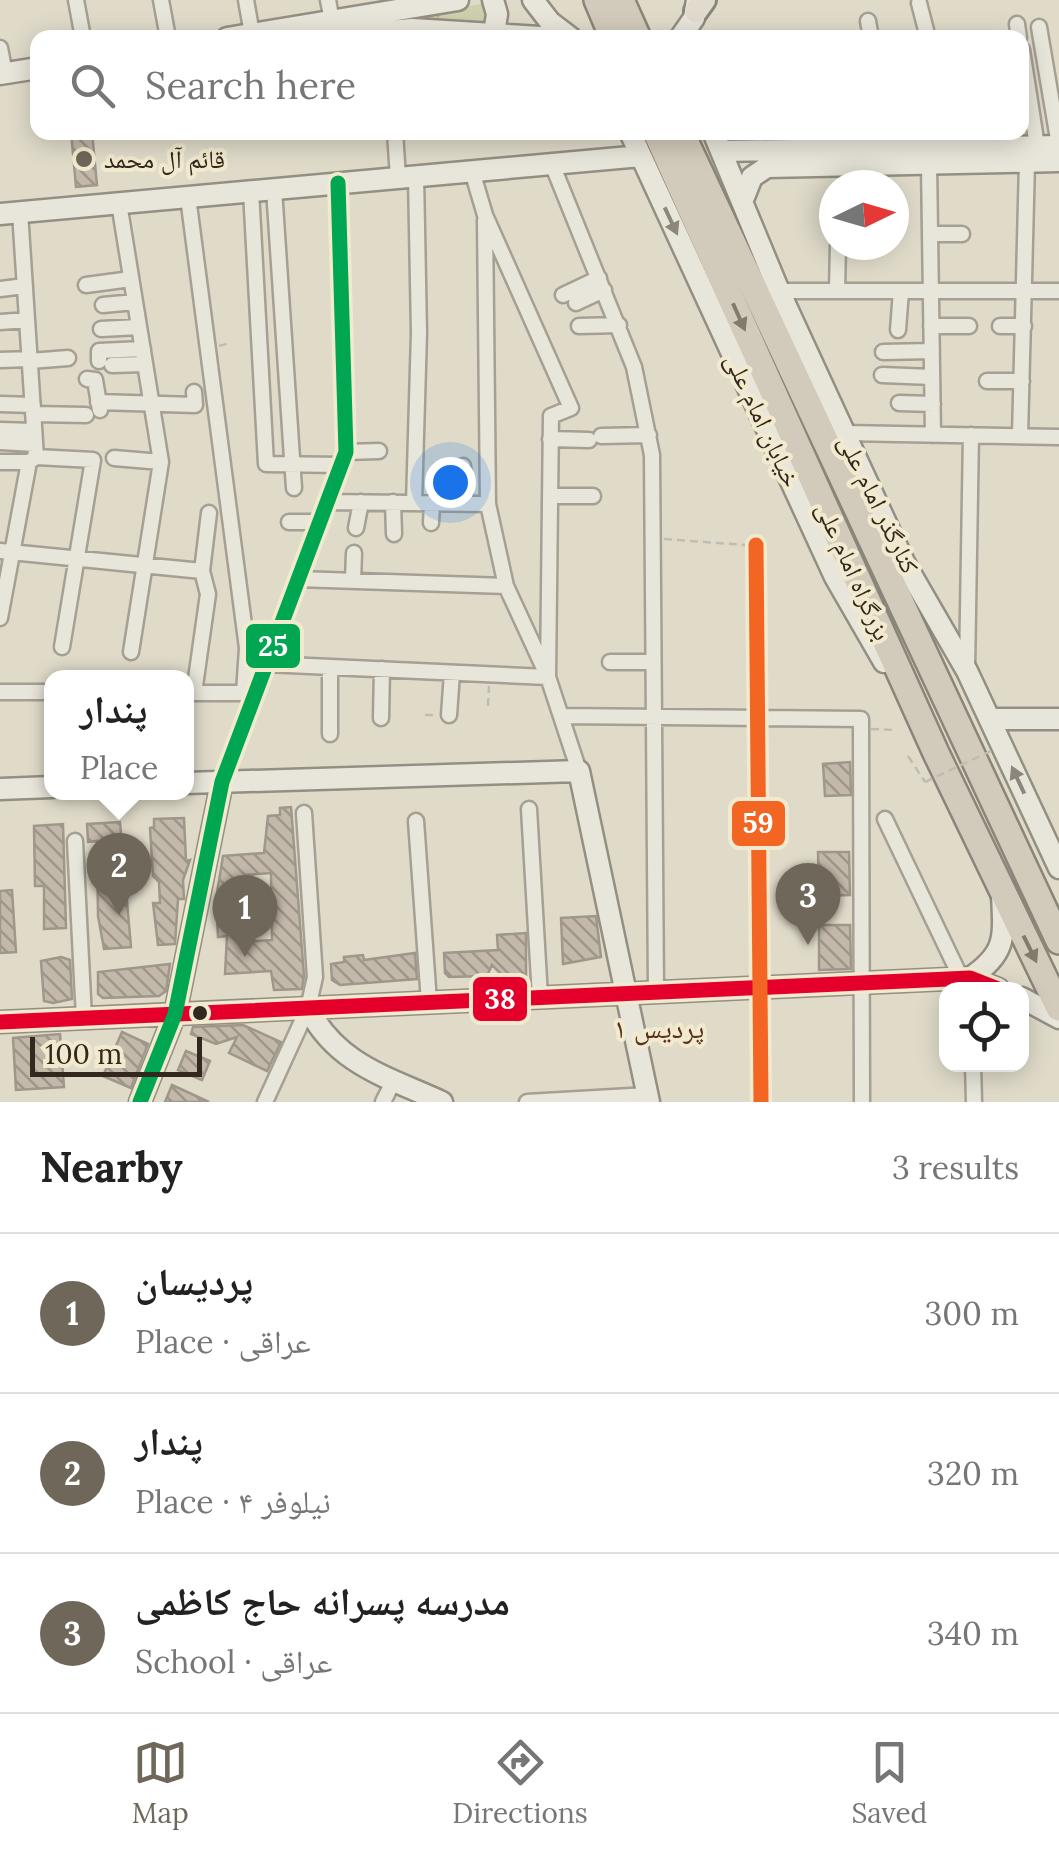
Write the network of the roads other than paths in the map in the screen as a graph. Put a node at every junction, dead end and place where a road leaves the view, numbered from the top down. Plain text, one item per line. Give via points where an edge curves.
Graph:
1 (76, 0) edge
2 (160, 0) edge
3 (246, 0) edge
4 (458, 0) edge
5 (494, 0) edge
6 (534, 0) edge
7 (597, 0) edge
8 (621, 0) edge
9 (919, 2) dead end
10 (427, 3) edge
11 (330, 10) edge
12 (868, 21) dead end
13 (1038, 27) dead end
14 (82, 30) edge
15 (166, 30) edge
16 (251, 30) edge
17 (265, 30) edge
18 (495, 30) edge
19 (560, 30) edge
20 (610, 30) edge
21 (634, 30) edge
22 (870, 30) edge
23 (926, 30) edge
24 (0, 48) edge
25 (30, 70) edge
26 (2, 78) edge
27 (30, 81) edge
28 (1029, 123) edge
29 (397, 140) edge
30 (634, 140) edge
31 (660, 140) edge
32 (685, 140) edge
33 (954, 140) edge
34 (887, 141) edge
35 (716, 142) edge
36 (1059, 145) edge
37 (1032, 154) junction
38 (641, 156) junction
39 (767, 159) junction
40 (1059, 161) edge
41 (552, 164) junction
42 (929, 164) junction
43 (819, 170) edge
44 (880, 170) edge
45 (472, 171) junction
46 (407, 177) junction
47 (338, 183) junction
48 (274, 189) junction
49 (252, 191) junction
50 (188, 197) junction
51 (742, 202) junction
52 (119, 204) junction
53 (10, 213) edge
54 (485, 215) junction
55 (930, 234) junction
56 (962, 234) dead end
57 (838, 260) edge
58 (131, 278) junction
59 (601, 284) junction
60 (86, 285) dead end
61 (25, 286) junction
62 (0, 289) edge
63 (837, 291) junction
64 (900, 291) junction
65 (931, 291) junction
66 (1025, 291) junction
67 (1059, 291) edge
68 (779, 292) junction
69 (570, 299) dead end
70 (135, 302) junction
71 (103, 305) dead end
72 (28, 320) junction
73 (0, 322) edge
74 (618, 325) junction
75 (580, 326) dead end
76 (932, 326) junction
77 (969, 326) dead end
78 (1000, 326) dead end
79 (1024, 326) junction
80 (139, 327) junction
81 (100, 328) dead end
82 (898, 330) dead end
83 (932, 351) junction
84 (883, 352) dead end
85 (144, 357) junction
86 (68, 358) dead end
87 (0, 360) edge
88 (30, 360) junction
89 (106, 363) dead end
90 (882, 375) dead end
91 (932, 377) junction
92 (87, 380) dead end
93 (987, 381) dead end
94 (1022, 381) junction
95 (194, 392) dead end
96 (151, 403) junction
97 (900, 403) dead end
98 (0, 404) edge
99 (932, 404) junction
100 (33, 409) junction
101 (95, 409) junction
102 (0, 430) edge
103 (845, 433) junction
104 (649, 435) junction
105 (933, 435) junction
106 (971, 435) junction
107 (1020, 436) junction
108 (1059, 437) edge
109 (550, 440) junction
110 (0, 442) edge
111 (34, 449) junction
112 (378, 450) dead end
113 (114, 458) dead end
114 (344, 458) junction
115 (0, 462) edge
116 (161, 462) junction
117 (293, 464) junction
118 (463, 466) dead end
119 (294, 488) dead end
120 (550, 496) junction
121 (593, 496) dead end
122 (327, 502) junction
123 (361, 502) junction
124 (393, 502) junction
125 (414, 502) junction
126 (432, 503) junction
127 (465, 503) junction
128 (488, 504) junction
129 (209, 513) dead end
130 (289, 522) dead end
131 (319, 522) junction
132 (431, 523) dead end
133 (356, 528) dead end
134 (394, 534) dead end
135 (756, 546) road end
136 (5, 552) edge
137 (354, 553) dead end
138 (76, 559) junction
139 (904, 562) junction
140 (145, 566) junction
141 (202, 571) junction
142 (298, 578) junction
143 (353, 580) junction
144 (506, 586) junction
145 (0, 618) edge
146 (62, 647) dead end
147 (130, 652) dead end
148 (610, 662) dead end
149 (653, 662) junction
150 (266, 664) junction
151 (330, 667) junction
152 (194, 670) edge
153 (382, 670) junction
154 (967, 671) junction
155 (452, 673) junction
156 (548, 677) junction
157 (0, 692) edge
158 (44, 692) edge
159 (194, 692) edge
160 (249, 693) junction
161 (449, 715) dead end
162 (562, 716) junction
163 (654, 716) junction
164 (757, 717) junction
165 (381, 718) dead end
166 (990, 719) junction
167 (1059, 719) edge
168 (330, 734) dead end
169 (963, 737) junction
170 (936, 753) junction
171 (580, 771) junction
172 (222, 782) junction
173 (194, 783) edge
174 (44, 787) edge
175 (0, 789) edge
176 (529, 810) dead end
177 (304, 813) dead end
178 (885, 819) dead end
179 (416, 821) dead end
180 (75, 841) dead end
181 (1059, 868) edge
182 (1002, 891) junction
183 (1059, 941) edge
184 (939, 982) edge
185 (967, 982) edge
186 (860, 983) junction
187 (761, 987) junction
188 (656, 992) junction
189 (626, 994) junction
190 (540, 998) junction
191 (429, 1002) junction
192 (1029, 1002) edge
193 (308, 1008) junction
194 (1059, 1008) edge
195 (175, 1014) junction
196 (84, 1018) junction
197 (1059, 1018) edge
198 (0, 1022) edge
199 (973, 1072) edge
200 (394, 1080) junction
201 (649, 1099) edge
202 (140, 1102) edge
203 (266, 1102) edge
204 (383, 1102) edge
205 (442, 1102) edge
206 (528, 1102) edge
207 (761, 1102) edge
208 (862, 1102) edge
209 (974, 1102) edge

1 - 14 street
2 - 15 street
3 - 16 street
4 - 10 street
5 - 18 street
6 - 19 street
7 - 20 highway
8 - 21 highway
9 - 23 street
10 - 11 street
11 - 17 street
12 - 22 street
13 - 36 street
24 - 26 street
25 - 26 street
26 - 27 street
28 - 37 street
29 - 46 street
30 - 38 street, خیابان امام علی
31 -> 170 highway, بزرگراه امام علی
32 - 169 highway, بزرگراه امام علی
33 - 34 street
33 - 37 street
34 - 39 street
35 - 39 street
35 - 51 street, کنارگذر امام علی
36 - 37 street
37 - 40 street
37 - 42 street
37 - 66 street
38 - 41 street
38 -> 170 street, خیابان امام علی via 836,577
39 - 43 street
39 - 51 street
41 - 45 street
41 - 59 street
42 - 44 street
42 - 55 street
45 - 46 street
45 - 54 street
46 - 47 street
46 - 125 street via 419,334
47 - 48 street
47 - 114 street
48 - 49 street
48 - 117 street
49 - 50 street
49 - 117 street via 266,464
50 - 52 street
50 - 160 street
51 - 68 street, کنارگذر امام علی
52 - 53 street
52 - 58 street
53 - 61 street
54 - 109 street via 571,408 551,416
54 - 128 street
55 - 56 street
55 - 65 street
57 - 63 street
58 - 60 street
58 - 70 street
59 - 69 street
59 - 74 street
61 - 62 street
61 - 72 street
63 - 64 street
63 - 68 street
64 - 65 street
64 - 82 street
65 - 66 street
65 - 76 street
66 - 67 street
66 - 79 street
68 - 103 street, کنارگذر امام علی
70 - 71 street
70 - 80 street
72 - 73 street
72 - 88 street
74 - 75 street
74 - 104 street
76 - 77 street
76 - 83 street
78 - 79 street
79 - 94 street
80 - 81 street
80 - 85 street
83 - 84 street
83 - 91 street
85 - 89 street via 99,350
85 - 96 street
86 - 88 street
87 - 88 street
88 - 100 street
90 - 91 street
91 - 99 street
92 - 101 street via 95,380
93 - 94 street
94 - 107 street
95 - 96 street via 195,405
96 - 101 street
96 - 116 street
97 - 99 street
98 - 100 street
99 - 105 street
100 - 101 street
100 - 111 street
102 - 111 street
103 - 105 street
103 - 139 street, کنارگذر امام علی
104 - 109 street
104 - 149 street
105 - 106 street
106 - 107 street
106 - 154 street
107 - 108 street
109 - 120 street
110 - 111 street
111 - 115 street
111 - 136 street
111 - 138 street via 93,460
112 - 114 street
113 - 116 street
114 - 117 street
114 - 122 street
116 - 140 street
117 - 119 street
118 - 127 street
120 - 121 street
120 - 156 street
122 - 123 street
122 - 131 street
123 - 124 street
123 - 133 street
124 - 125 street
124 - 134 street
125 - 126 street
126 - 127 street
126 - 132 street
127 - 128 street
128 - 144 street
129 - 141 street
130 - 131 street
131 - 142 street
135 - 164 street
136 - 138 street
136 - 145 street
137 - 143 street
138 - 140 street
138 - 146 street
139 - 154 street, کنارگذر امام علی
139 - 169 street
140 - 141 street
140 - 147 street
141 - 152 street via 208,594
142 - 143 street
142 - 150 street
143 - 144 street
144 - 156 street
148 - 149 street
149 - 163 street
150 - 151 street
150 - 160 street
151 - 153 street
151 - 168 street
153 - 155 street
153 - 165 street
154 - 166 street, کنارگذر امام علی
155 - 156 street
155 - 161 street
156 - 162 street
157 - 158 street
159 - 160 street
160 - 172 street
162 - 163 street
162 - 171 street
163 - 164 street
163 - 188 street
164 - 186 street via 861,724
164 - 187 street
166 - 167 street
181 -> 166 street, کنارگذر امام علی
169 - 183 highway, بزرگراه امام علی
170 - 182 highway, بزرگراه امام علی
171 - 172 street
171 - 189 street
172 - 173 street
172 - 195 street
174 - 175 street
176 - 190 street
177 - 193 street via 315,977
178 - 185 street
179 - 191 street
180 - 196 street
182 - 185 street via 1000,952
182 -> 194 highway, بزرگراه امام علی
184 - 186 street
186 - 187 street
186 - 208 street
187 - 188 street
187 - 207 street
188 - 189 street
189 - 190 street
189 - 201 street
190 - 191 street
191 - 193 street
192 - 197 street
193 - 195 street
193 - 200 street via 322,1036 347,1058
193 - 203 street
195 - 196 street
195 - 202 street
196 - 198 street
199 - 209 street
200 - 204 street
200 - 205 street
201 - 206 street

